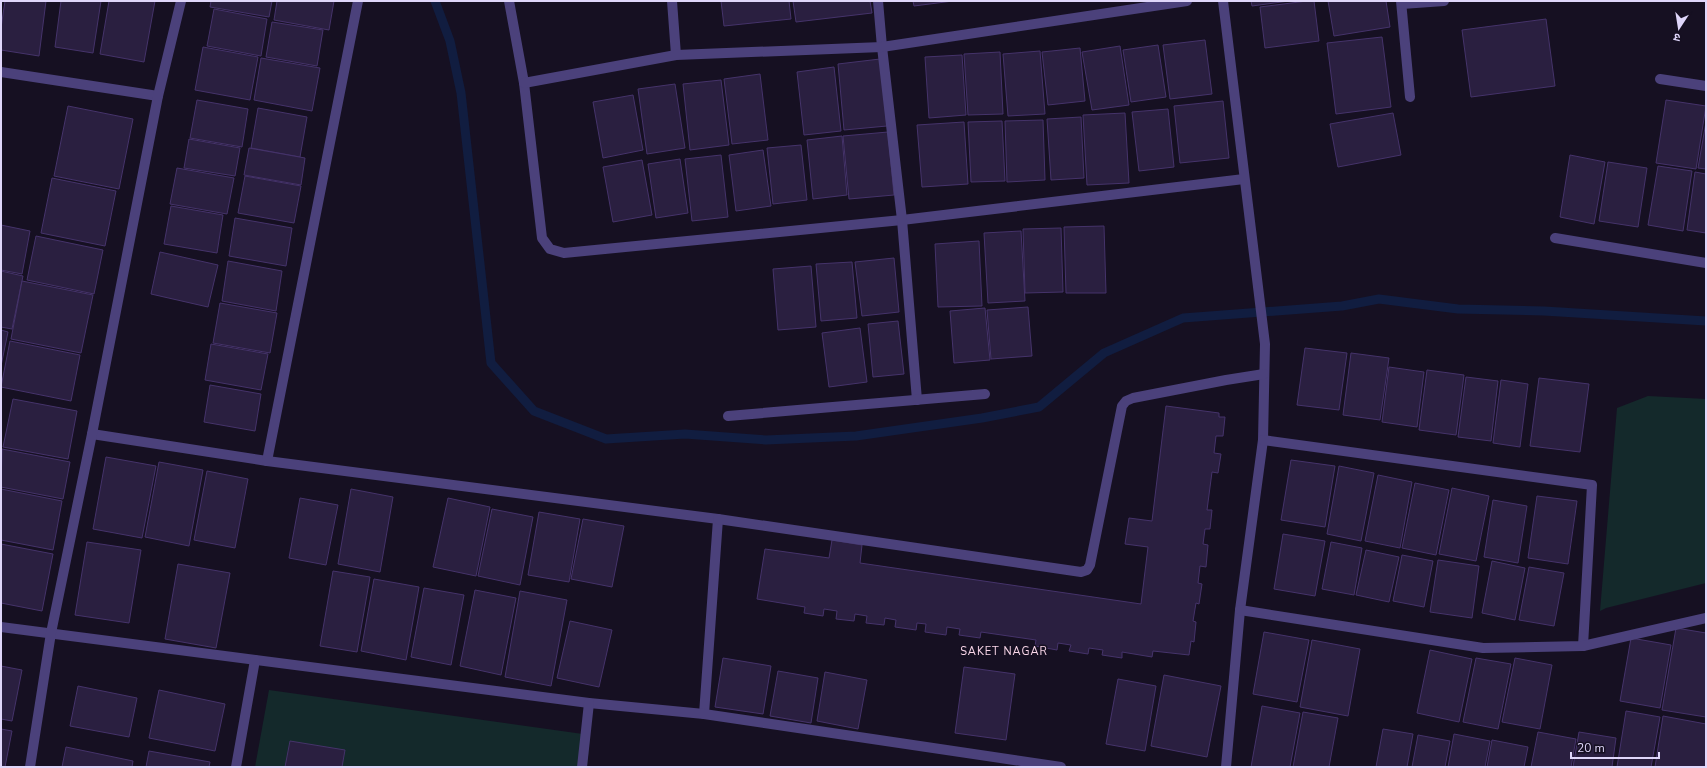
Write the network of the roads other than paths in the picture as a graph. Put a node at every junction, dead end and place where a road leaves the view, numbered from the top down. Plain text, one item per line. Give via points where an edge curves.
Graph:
1 (181, 1) edge
2 (358, 1) edge
3 (509, 1) edge
4 (672, 1) edge
5 (878, 1) edge
6 (1187, 1) edge
7 (1223, 1) edge
8 (1444, 1) edge
9 (1401, 3) edge
10 (882, 47) junction
11 (676, 55) junction
12 (1, 72) edge
13 (1660, 79) dead end
14 (524, 83) junction
15 (1706, 86) edge
16 (158, 96) junction
17 (1410, 97) dead end
18 (1244, 179) junction
19 (902, 220) junction
20 (1555, 238) dead end
21 (1706, 263) edge
22 (1264, 374) junction
23 (985, 394) dead end
24 (917, 400) junction
25 (728, 416) dead end
26 (92, 434) junction
27 (1263, 440) junction
28 (267, 461) junction
29 (718, 519) junction
30 (1240, 610) junction
31 (1706, 618) edge
32 (1, 627) edge
33 (51, 633) junction
34 (1583, 646) junction
35 (255, 660) junction
36 (589, 704) junction
37 (704, 714) junction
38 (1045, 766) edge
39 (30, 767) edge
40 (236, 767) edge
41 (582, 767) edge
42 (1061, 767) edge
43 (1226, 767) edge

1 - 16 street
2 - 28 street
3 - 14 street
4 - 11 street
5 - 10 street
6 - 10 street
7 - 18 street
8 - 9 street
9 - 17 street
10 - 11 street
10 - 19 street
11 - 14 street
12 - 16 street
13 - 15 street
14 - 19 street via 542,238 550,249 564,253
16 - 26 street
18 - 19 street
18 - 22 street via 1265,344
19 - 24 street
20 - 21 street
22 - 27 street
22 - 29 street via 1126,401 1122,406 1090,565 1087,570 1081,572
23 - 24 street
24 - 25 street
26 - 28 street
26 - 33 street
27 - 30 street
27 - 34 street via 1592,485
28 - 29 street
29 - 37 street
30 - 34 street via 1483,648
30 - 43 street
31 - 34 street
32 - 33 street
33 - 35 street
33 - 39 street
35 - 36 street
35 - 40 street
36 - 37 street
36 - 41 street
37 - 38 street
38 - 42 street

